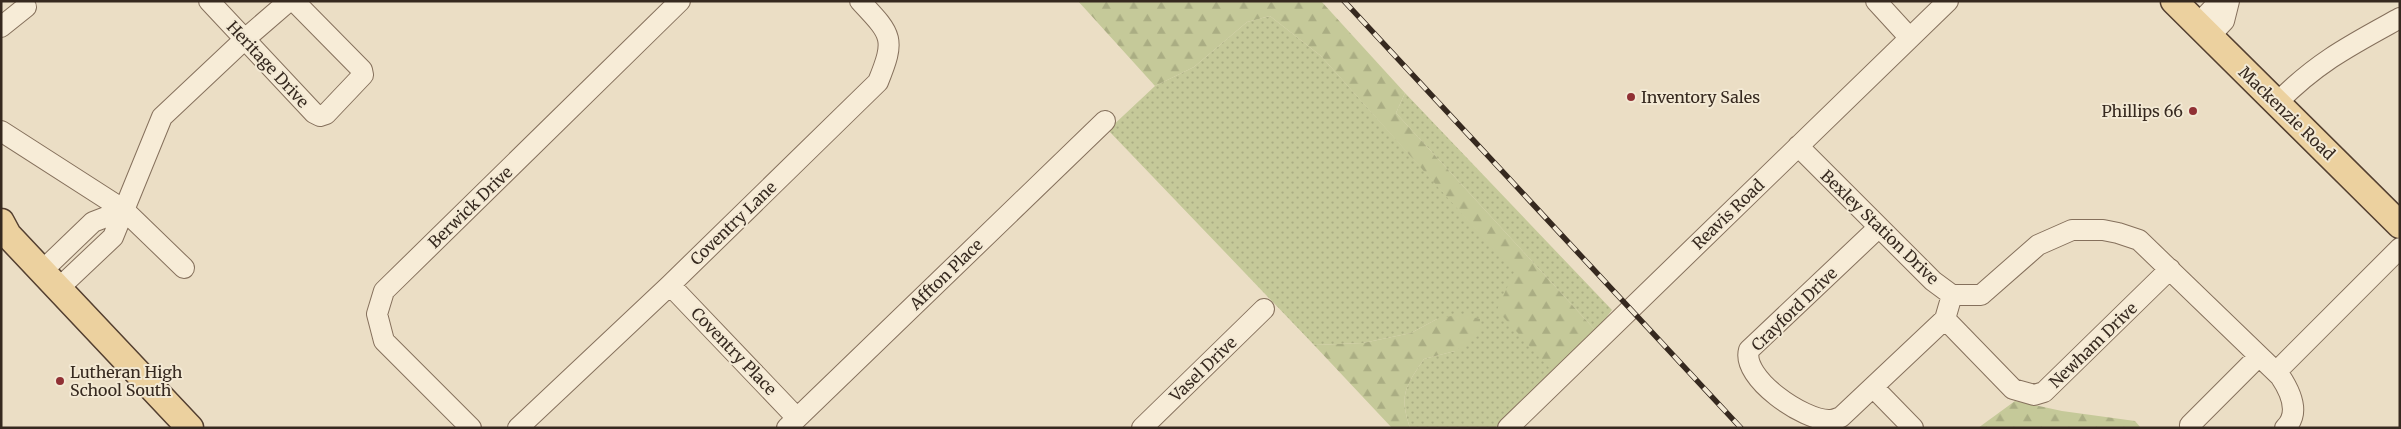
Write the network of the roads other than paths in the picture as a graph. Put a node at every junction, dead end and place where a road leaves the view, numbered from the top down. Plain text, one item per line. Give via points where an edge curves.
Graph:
1 (209, 1) edge
2 (289, 1) edge
3 (294, 1) edge
4 (680, 1) edge
5 (860, 1) edge
6 (1876, 1) edge
7 (1948, 1) edge
8 (2174, 1) edge
9 (2220, 1) edge
10 (2229, 1) edge
11 (26, 7) dead end
12 (2400, 18) edge
13 (1, 27) edge
14 (2204, 31) junction
15 (1909, 37) junction
16 (246, 38) junction
17 (2277, 103) junction
18 (1105, 121) dead end
19 (1, 131) edge
20 (1798, 146) junction
21 (124, 210) junction
22 (2400, 225) edge
23 (1878, 228) junction
24 (4, 230) edge
25 (2400, 248) edge
26 (184, 268) dead end
27 (2170, 269) junction
28 (50, 280) junction
29 (670, 285) junction
30 (1952, 295) junction
31 (1264, 309) dead end
32 (1945, 319) junction
33 (2259, 356) junction
34 (2276, 372) junction
35 (1873, 387) junction
36 (792, 423) edge
37 (190, 428) edge
38 (470, 428) edge
39 (518, 428) edge
40 (1142, 428) edge
41 (1508, 428) edge
42 (1913, 428) edge
43 (2192, 428) edge
44 (2285, 428) edge

1 - 16 street, Heritage Drive
2 - 16 street
3 - 16 street, Heritage Drive via 362,70 363,75 326,114 314,113
4 - 38 street, Berwick Drive via 384,291 377,314 384,341
5 - 29 street, Coventry Lane via 886,29 889,54 878,82
6 - 15 street
7 - 15 street, Reavis Road
8 - 14 main road, Mackenzie Road
9 - 14 street
10 - 14 street via 2224,21
11 - 13 street
12 - 17 street via 2322,63
14 - 17 main road, Mackenzie Road
15 - 20 street, Reavis Road
16 - 21 street via 162,118
17 - 22 main road, Mackenzie Road
18 - 36 street, Affton Place
19 - 21 street
20 - 23 street, Bexley Station Drive
20 - 41 street, Reavis Road
21 - 26 street
21 - 28 street via 113,237
23 - 30 street, Bexley Station Drive
23 - 35 street, Crayford Drive via 1749,350 1747,357 1751,369 1779,397 1795,409 1823,419 1841,418
24 - 28 main road
25 - 34 street
27 - 30 street, Bexley Station Drive via 2139,240 2103,230 2072,230 2038,245 1981,295
27 - 32 street, Newham Drive via 2044,392 2034,395 2013,389
27 - 33 street, Bexley Station Drive
28 - 37 main road
29 - 36 street, Coventry Place
29 - 39 street, Coventry Lane
30 - 32 street
31 - 40 street, Vasel Drive
32 - 35 street, Crayford Drive
33 - 34 street, Bexley Station Drive
33 - 43 street via 2190,425
34 - 44 street, Bexley Station Drive via 2289,390 2293,404 2289,424
35 - 42 street

